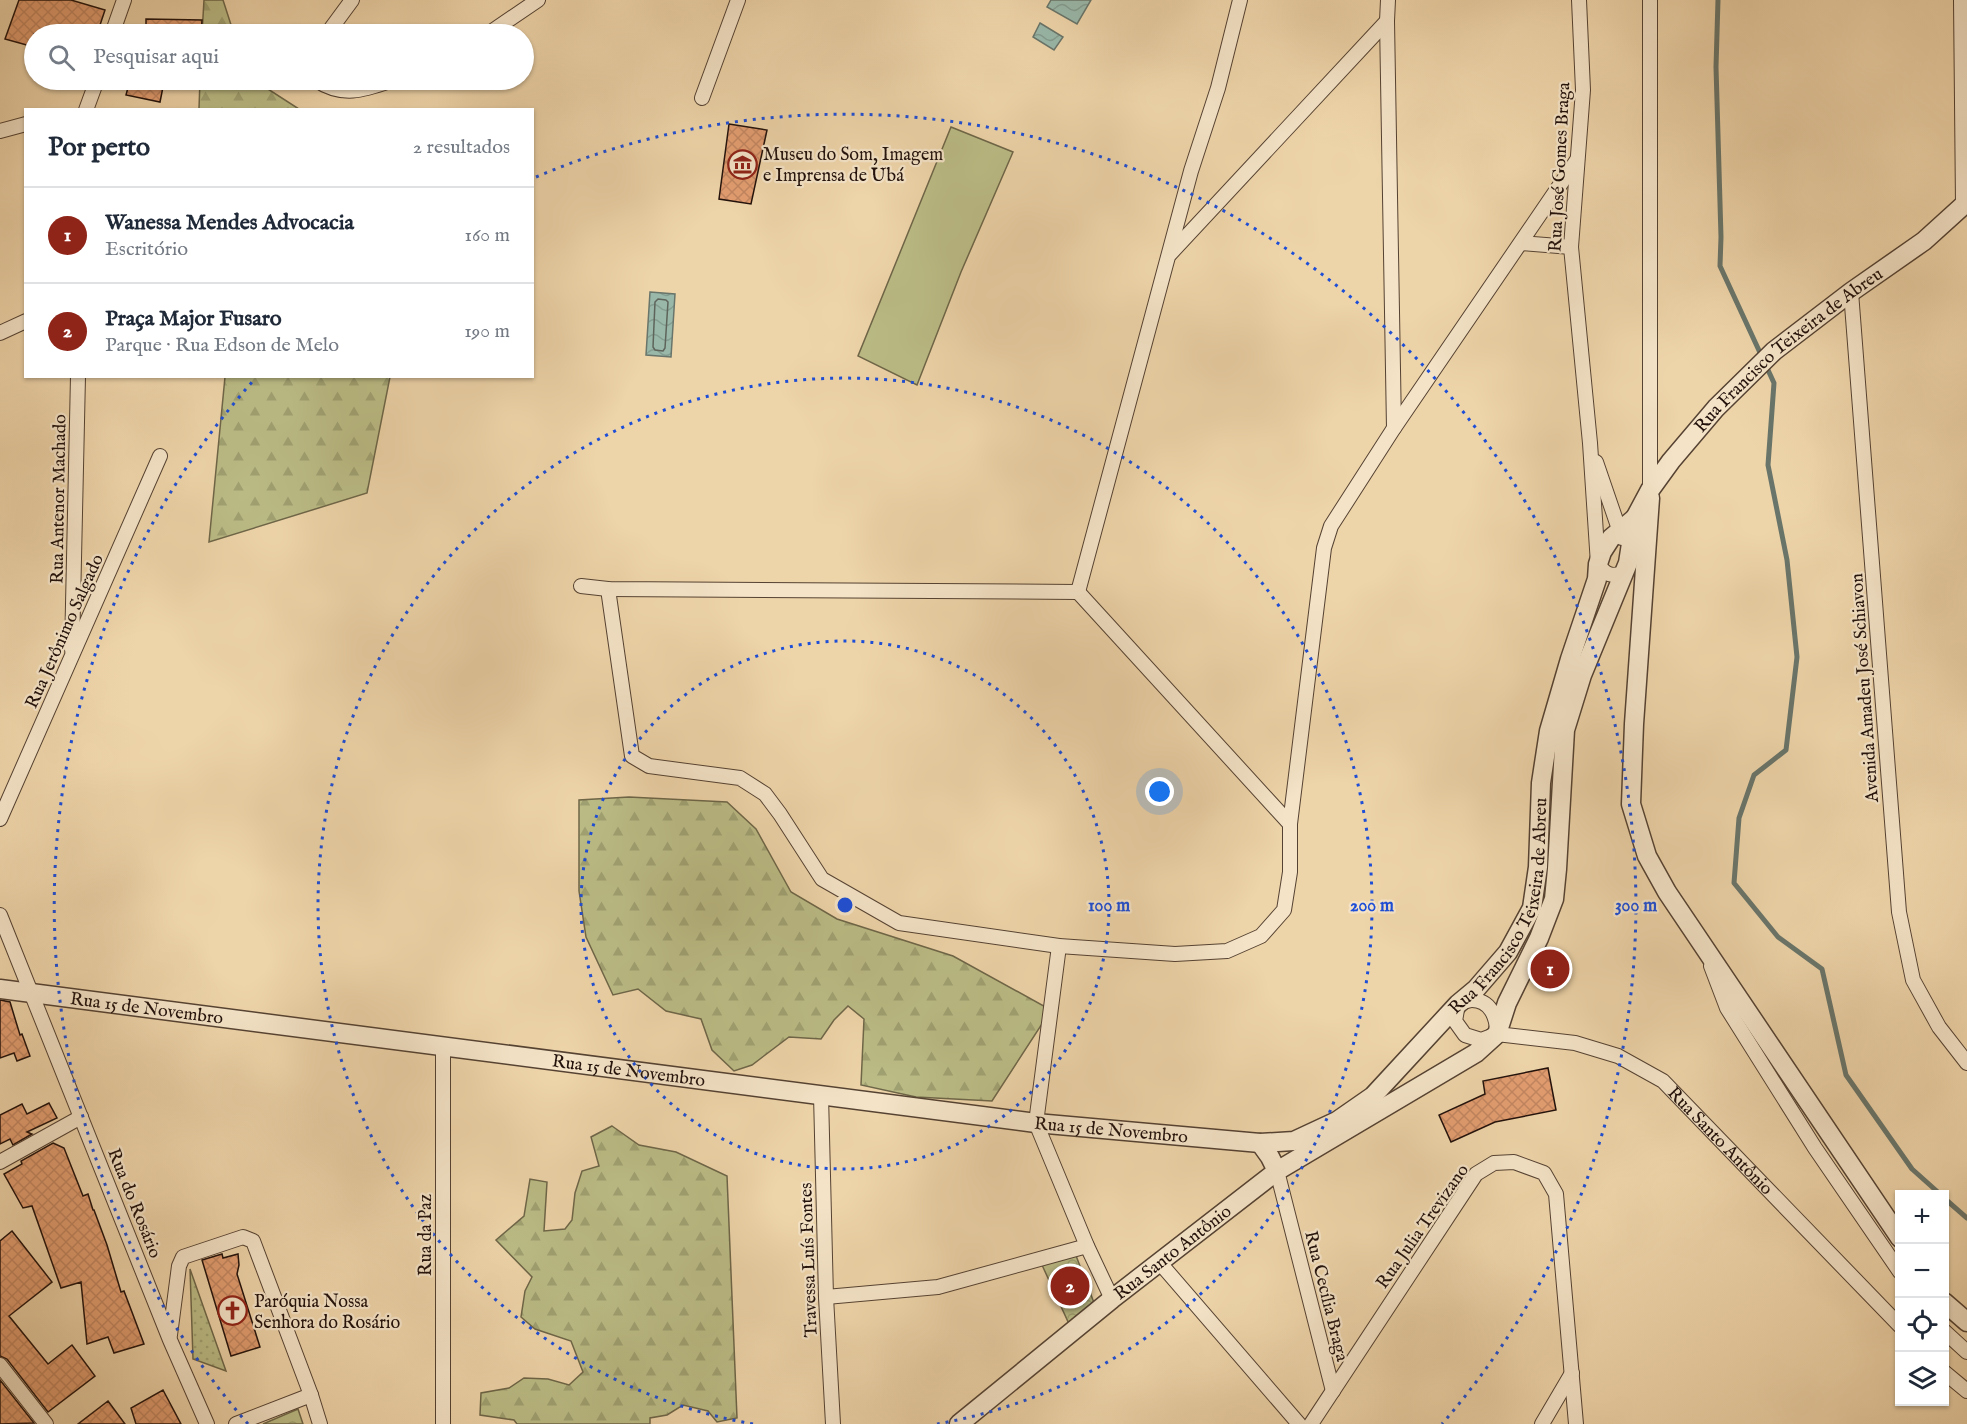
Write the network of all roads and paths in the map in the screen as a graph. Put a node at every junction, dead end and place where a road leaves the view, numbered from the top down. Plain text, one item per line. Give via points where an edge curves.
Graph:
1 (124, 0) edge
2 (352, 0) edge
3 (538, 0) edge
4 (738, 0) edge
5 (1240, 0) edge
6 (1388, 0) edge
7 (1579, 0) edge
8 (1650, 0) edge
9 (1962, 0) edge
10 (1387, 21) junction
11 (116, 24) edge
12 (334, 24) edge
13 (503, 24) edge
14 (93, 90) edge
15 (334, 90) edge
16 (363, 90) edge
17 (702, 98) dead end
18 (85, 108) edge
19 (24, 125) edge
20 (0, 131) edge
21 (1577, 160) junction
22 (1965, 204) edge
23 (1521, 243) junction
24 (1571, 247) junction
25 (1169, 255) junction
26 (1851, 292) junction
27 (24, 322) edge
28 (0, 333) edge
29 (78, 378) edge
30 (1394, 428) junction
31 (1590, 443) junction
32 (160, 456) dead end
33 (1650, 490) junction
34 (1635, 518) junction
35 (1620, 532) junction
36 (1598, 564) junction
37 (1626, 568) junction
38 (581, 586) dead end
39 (608, 589) junction
40 (1078, 592) junction
41 (72, 658) junction
42 (0, 819) edge
43 (1290, 824) junction
44 (0, 915) edge
45 (1702, 944) junction
46 (1059, 946) junction
47 (0, 989) edge
48 (30, 994) junction
49 (1458, 1004) junction
50 (1497, 1034) junction
51 (443, 1047) junction
52 (1966, 1060) edge
53 (821, 1095) junction
54 (81, 1117) junction
55 (1036, 1123) junction
56 (1260, 1143) junction
57 (0, 1162) edge
58 (1277, 1171) junction
59 (1895, 1232) edge
60 (1087, 1246) junction
61 (1160, 1263) junction
62 (1895, 1266) edge
63 (826, 1297) junction
64 (1112, 1299) junction
65 (1949, 1306) edge
66 (1895, 1322) edge
67 (1967, 1322) edge
68 (1949, 1336) edge
69 (170, 1340) junction
70 (1967, 1352) edge
71 (0, 1365) edge
72 (1572, 1373) junction
73 (1949, 1376) edge
74 (1333, 1391) junction
75 (1967, 1391) edge
76 (311, 1395) junction
77 (46, 1424) edge
78 (207, 1424) edge
79 (236, 1424) edge
80 (320, 1424) edge
81 (443, 1424) edge
82 (833, 1424) edge
83 (959, 1424) edge
84 (1299, 1424) edge
85 (1311, 1424) edge
86 (1542, 1424) edge
87 (1576, 1424) edge

1 - 11 street
2 - 12 street
3 - 13 street
4 - 17 street
5 - 25 street
6 - 10 street
7 - 21 street, Rua José Gomes Braga via 1583,90
8 - 33 street
9 - 22 street
10 - 25 street
10 - 30 street
14 - 18 street
15 - 16 street
19 - 20 street
21 - 23 street
21 - 24 street, Rua José Gomes Braga
22 - 26 street, Rua Francisco Teixeira de Abreu via 1924,241
23 - 24 street
23 - 30 street
24 - 31 street, Rua José Gomes Braga
25 - 40 street
26 - 33 street, Rua Francisco Teixeira de Abreu via 1751,372 1671,460
26 - 52 street, Avenida Amadeu José Schiavon via 1899,912 1913,980 1939,1027
27 - 28 street
29 - 41 street, Rua Antenor Machado
30 - 43 street via 1330,526 1324,548
31 - 35 street
31 - 36 street
32 - 41 street, Rua Jerônimo Salgado
33 - 34 street, Rua Francisco Teixeira de Abreu
33 - 45 street via 1632,804 1647,856
34 - 35 street, Rua Francisco Teixeira de Abreu
34 - 37 street, Rua Francisco Teixeira de Abreu
35 - 36 street, Rua Francisco Teixeira de Abreu via 1606,545
35 - 37 street via 1626,548
36 - 37 street via 1610,576
36 - 49 street, Rua Francisco Teixeira de Abreu via 1597,579 1549,731 1532,908 1508,952
37 - 50 street, Rua Francisco Teixeira de Abreu via 1582,675 1565,730 1554,899
38 - 39 street
39 - 40 street
39 - 46 street via 632,756 649,766 740,778 765,794 822,879 899,923
40 - 43 street
41 - 42 street, Rua Jerônimo Salgado
43 - 46 street via 1290,872 1284,910 1261,936 1227,951 1175,954
44 - 48 street, Rua do Rosário
45 - 59 street
45 - 62 street via 1727,1008
46 - 55 street
47 - 48 street, Rua 15 de Novembro
48 - 51 street, Rua 15 de Novembro
48 - 54 street, Rua do Rosário
49 - 50 street via 1473,1000 1488,1005 1497,1018
49 - 50 street via 1455,1021 1465,1035 1481,1041
49 - 56 street, Rua Francisco Teixeira de Abreu via 1373,1096 1355,1109 1294,1141
50 - 58 street, Rua Santo Antônio via 1476,1053
50 - 66 street, Rua Santo Antônio via 1575,1043 1618,1056 1663,1081
51 - 53 street, Rua 15 de Novembro
51 - 81 street, Rua da Paz
53 - 55 street, Rua 15 de Novembro
53 - 63 street, Travessa Luís Fontes
54 - 57 street
54 - 69 street, Rua do Rosário
55 - 56 street, Rua 15 de Novembro
55 - 60 street
56 - 58 street
58 - 61 street, Rua Santo Antônio
58 - 74 street, Rua Cecília Braga
60 - 63 street via 938,1287
60 - 64 street
61 - 64 street, Rua Santo Antônio
61 - 84 street
63 - 82 street, Travessa Luís Fontes
64 - 83 street, Rua Santo Antônio
65 - 67 street
68 - 70 street
69 - 76 street via 183,1257 243,1237 253,1241
69 - 78 street, Rua do Rosário
71 - 77 street
72 - 74 street, Rua Julia Trevizano via 1556,1194 1544,1173 1514,1162 1494,1162 1476,1174
72 - 86 street
72 - 87 street, Rua Julia Trevizano
73 - 75 street
74 - 85 street
76 - 79 street
76 - 80 street

